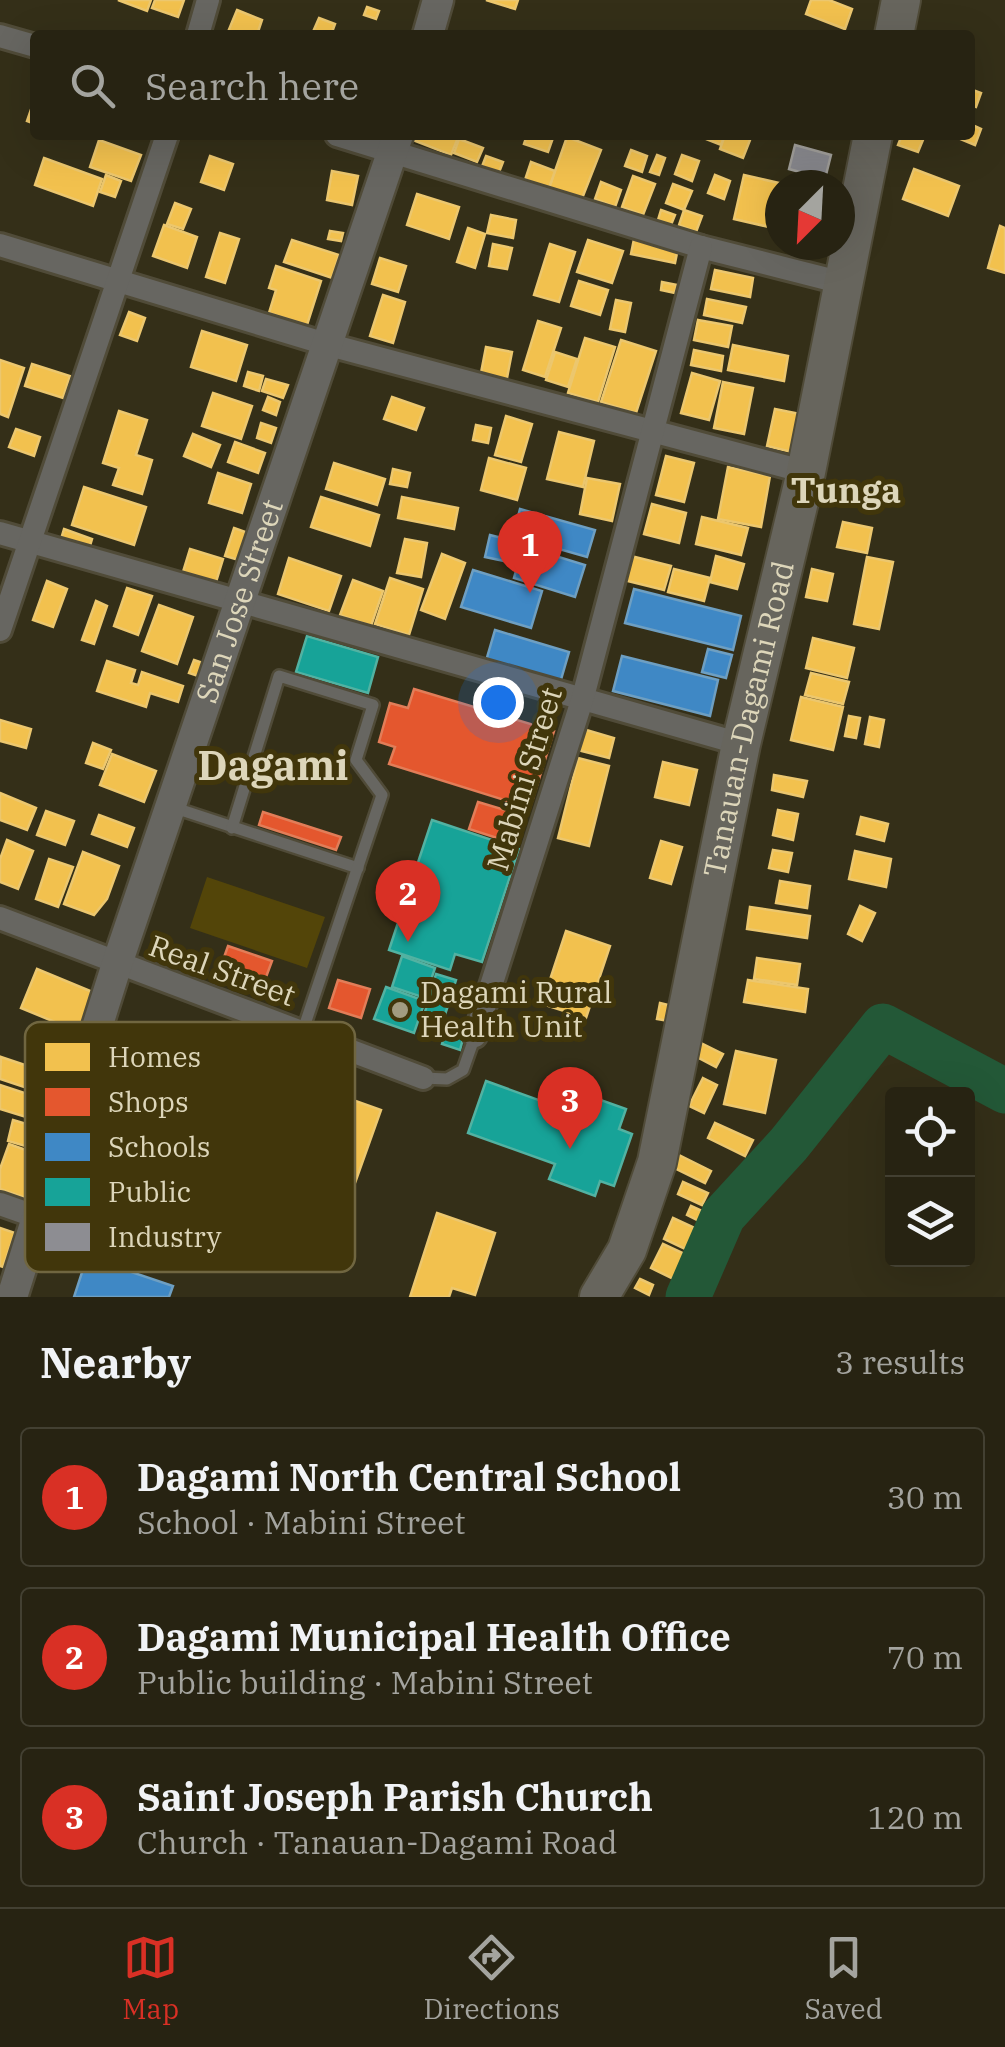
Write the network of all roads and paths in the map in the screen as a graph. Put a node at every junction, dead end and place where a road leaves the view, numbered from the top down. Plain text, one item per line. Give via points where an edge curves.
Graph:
1 (208, 0) edge
2 (438, 0) edge
3 (901, 0) edge
4 (199, 30) edge
5 (429, 30) edge
6 (895, 30) edge
7 (0, 36) edge
8 (30, 45) edge
9 (165, 140) edge
10 (370, 140) edge
11 (872, 140) edge
12 (396, 144) edge
13 (0, 245) edge
14 (701, 246) junction
15 (843, 283) junction
16 (118, 284) junction
17 (326, 344) junction
18 (654, 434) junction
19 (806, 472) junction
20 (0, 533) edge
21 (29, 542) junction
22 (243, 604) junction
23 (0, 630) edge
24 (582, 697) junction
25 (741, 744) junction
26 (172, 807) junction
27 (232, 828) junction
28 (358, 868) junction
29 (0, 918) edge
30 (118, 964) junction
31 (100, 1022) edge
32 (273, 1022) edge
33 (306, 1022) edge
34 (474, 1036) joint
35 (355, 1053) edge
36 (423, 1078) joint
37 (0, 1204) edge
38 (25, 1213) edge
39 (25, 1260) edge
40 (12, 1297) edge
41 (599, 1297) edge

1 - 4 street
2 - 5 street
3 - 6 main road
7 - 8 street
9 - 16 street
10 - 12 street
11 - 15 main road, Tanauan-Dagami Road
12 - 14 street
12 - 17 street, San Jose Street
13 - 16 street
14 - 15 street
14 - 18 street, Mabini Street
15 - 19 main road, Tanauan-Dagami Road
16 - 17 street
16 - 21 street
17 - 18 street
17 - 22 street, San Jose Street
18 - 19 street
18 - 24 street, Mabini Street
19 - 25 main road, Tanauan-Dagami Road
20 - 21 street
21 - 22 street
21 - 23 street
22 - 24 street
22 - 26 street, San Jose Street
24 - 25 street
24 - 34 street, Mabini Street
25 - 41 main road, Tanauan-Dagami Road via 656,1162 627,1250
26 - 27 lane
26 - 30 street, San Jose Street
27 - 28 lane
27 - 28 lane via 279,676 373,705 356,760 382,795
28 - 33 lane
29 - 30 street, Real Street
30 - 31 street, San Jose Street
30 - 32 street, Real Street
34 - 36 lane via 463,1070
35 - 36 street, Real Street
37 - 38 street
39 - 40 street, San Jose Street

